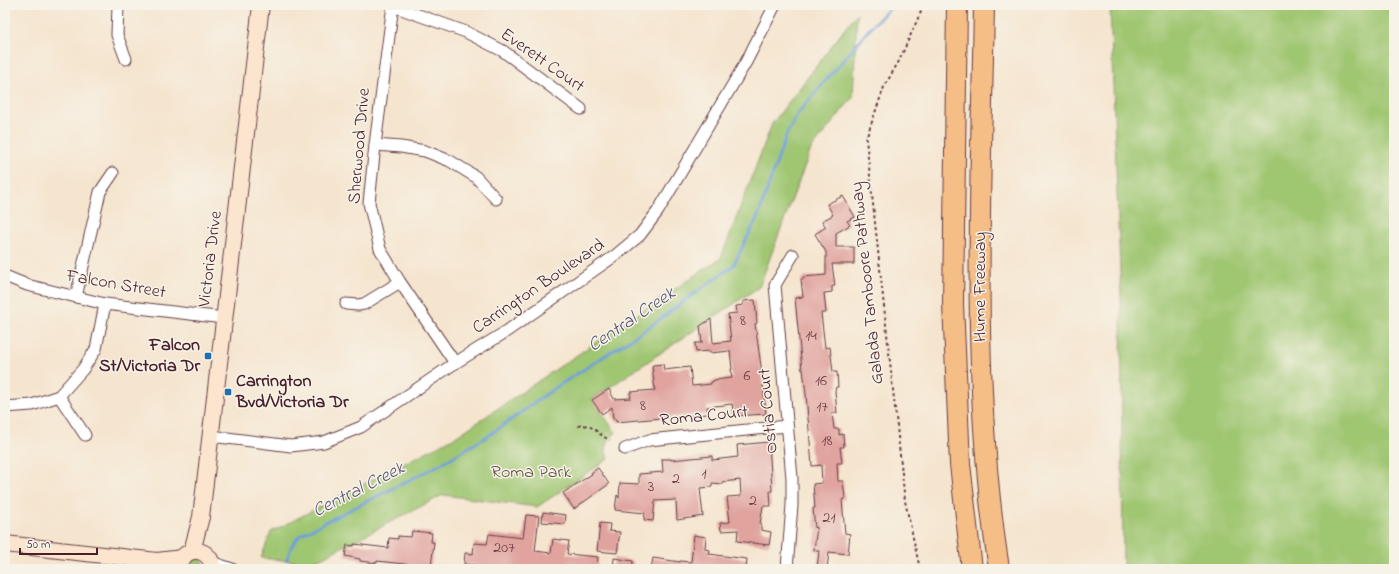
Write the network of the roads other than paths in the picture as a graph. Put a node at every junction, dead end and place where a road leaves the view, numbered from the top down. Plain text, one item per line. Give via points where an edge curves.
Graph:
1 (118, 5) edge
2 (260, 5) edge
3 (775, 5) edge
4 (957, 5) edge
5 (984, 5) edge
6 (393, 6) edge
7 (126, 59) dead end
8 (582, 109) dead end
9 (375, 145) junction
10 (113, 173) dead end
11 (496, 199) dead end
12 (793, 255) dead end
13 (5, 276) edge
14 (400, 282) junction
15 (76, 297) junction
16 (105, 304) junction
17 (346, 304) dead end
18 (224, 318) junction
19 (455, 363) junction
20 (59, 396) junction
21 (5, 407) edge
22 (787, 426) junction
23 (85, 435) dead end
24 (211, 436) junction
25 (625, 449) dead end
26 (5, 544) edge
27 (194, 562) edge
28 (232, 569) edge
29 (787, 569) edge
30 (972, 569) edge
31 (999, 569) edge

1 - 7 street via 117,35
2 - 18 street, Victoria Drive
3 - 19 street, Carrington Boulevard via 746,62 658,211 640,235 616,255 504,333
4 - 30 highway, Hume Freeway via 953,304 960,464
5 - 31 highway, Hume Freeway via 979,306 986,467
6 - 8 street, Everett Court via 466,32 503,51
6 - 9 street, Sherwood Drive
9 - 11 street via 425,151 450,161 476,177
9 - 14 street, Sherwood Drive via 369,203 380,249
10 - 15 street via 100,192
12 - 22 street, Ostia Court via 775,286
13 - 15 street, Falcon Street via 27,285
14 - 17 street via 364,304
14 - 19 street, Sherwood Drive
15 - 16 street, Falcon Street
16 - 18 street, Falcon Street
16 - 20 street via 96,349 83,369
18 - 24 street, Victoria Drive
19 - 24 street, Carrington Boulevard via 361,427 324,442 291,446
20 - 21 street via 32,405
20 - 23 street
22 - 25 street, Roma Court via 649,440
22 - 29 street, Ostia Court via 792,505
24 - 27 street, Victoria Drive
26 - 27 street via 157,561
27 - 28 street

